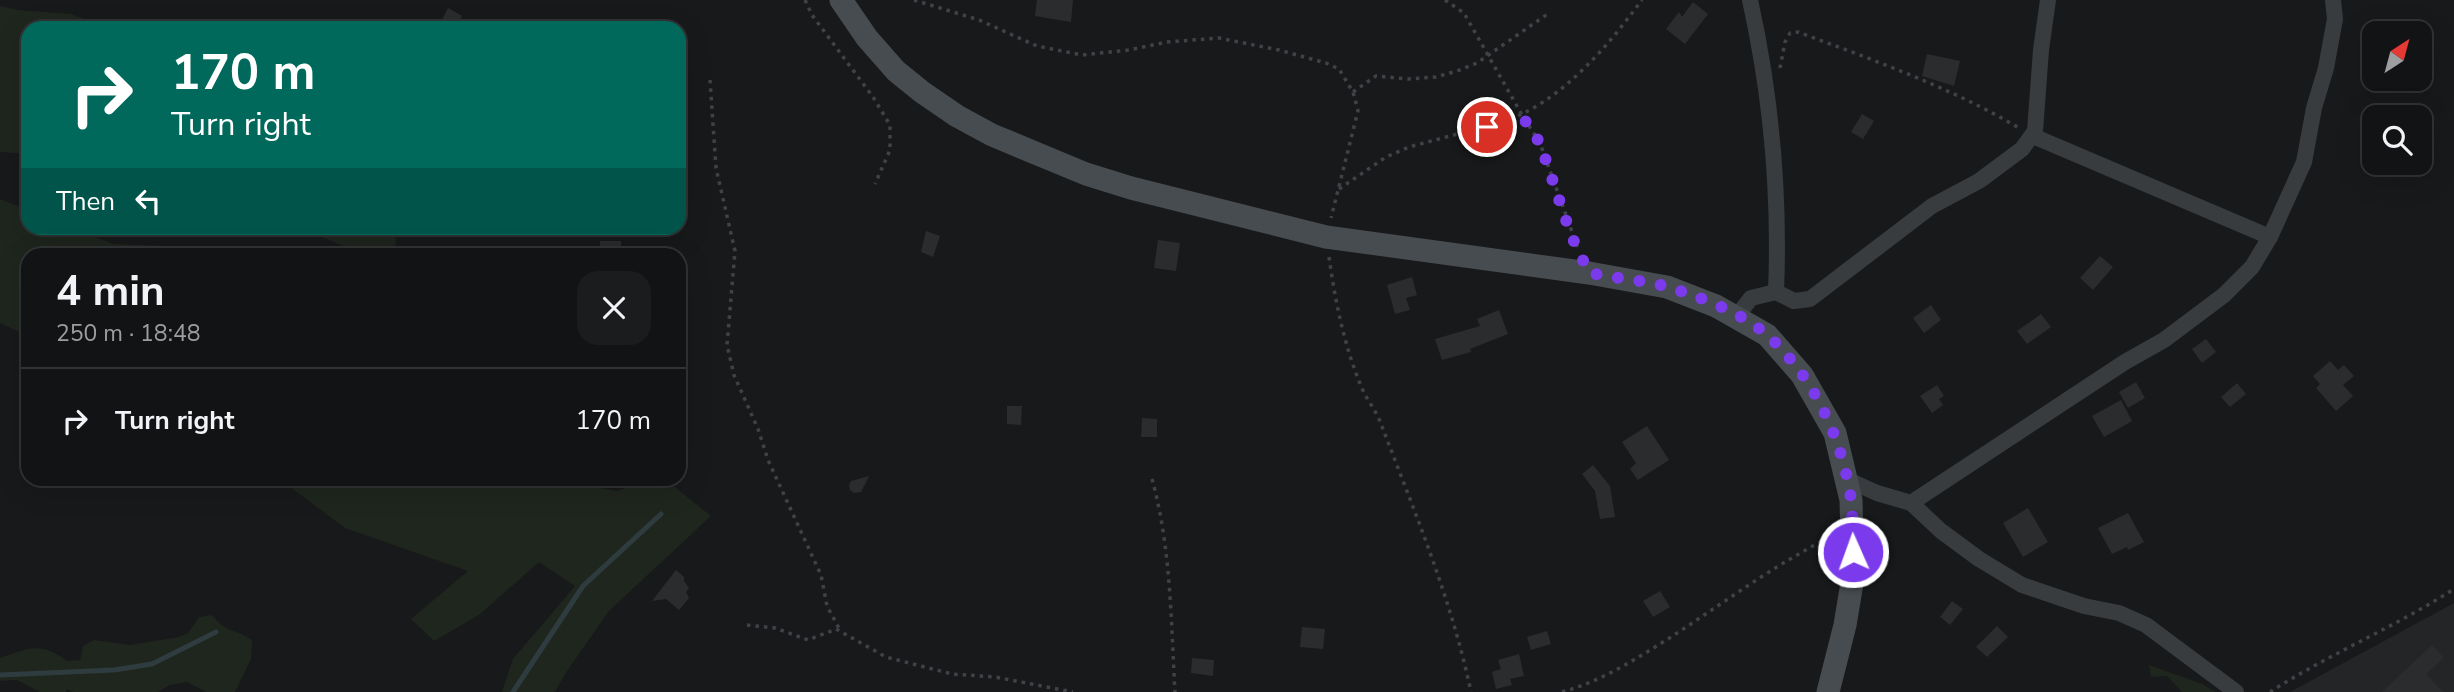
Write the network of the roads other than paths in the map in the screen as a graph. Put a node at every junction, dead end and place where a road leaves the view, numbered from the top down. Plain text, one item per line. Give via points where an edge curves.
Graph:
1 (841, 0) edge
2 (1750, 0) edge
3 (2048, 0) edge
4 (2333, 0) edge
5 (2033, 136) junction
6 (2270, 237) junction
7 (1776, 292) junction
8 (1737, 316) junction
9 (1846, 479) junction
10 (1911, 503) junction
11 (1828, 692) edge
12 (2236, 692) edge

1 - 8 main road via 896,71 957,116 1086,174 1326,237 1667,287
2 - 7 street via 1771,130 1778,230
3 - 5 street
4 - 6 street via 2336,19 2304,162
5 - 6 street
5 - 7 street via 1979,181 1932,206 1810,299 1794,301
6 - 10 street via 2252,267 2224,295 2164,340
7 - 8 street via 1751,298
8 - 9 main road via 1768,335 1802,375 1835,433
9 - 10 street
9 - 11 main road via 1853,577
10 - 12 street via 1941,531 2022,585 2146,625

